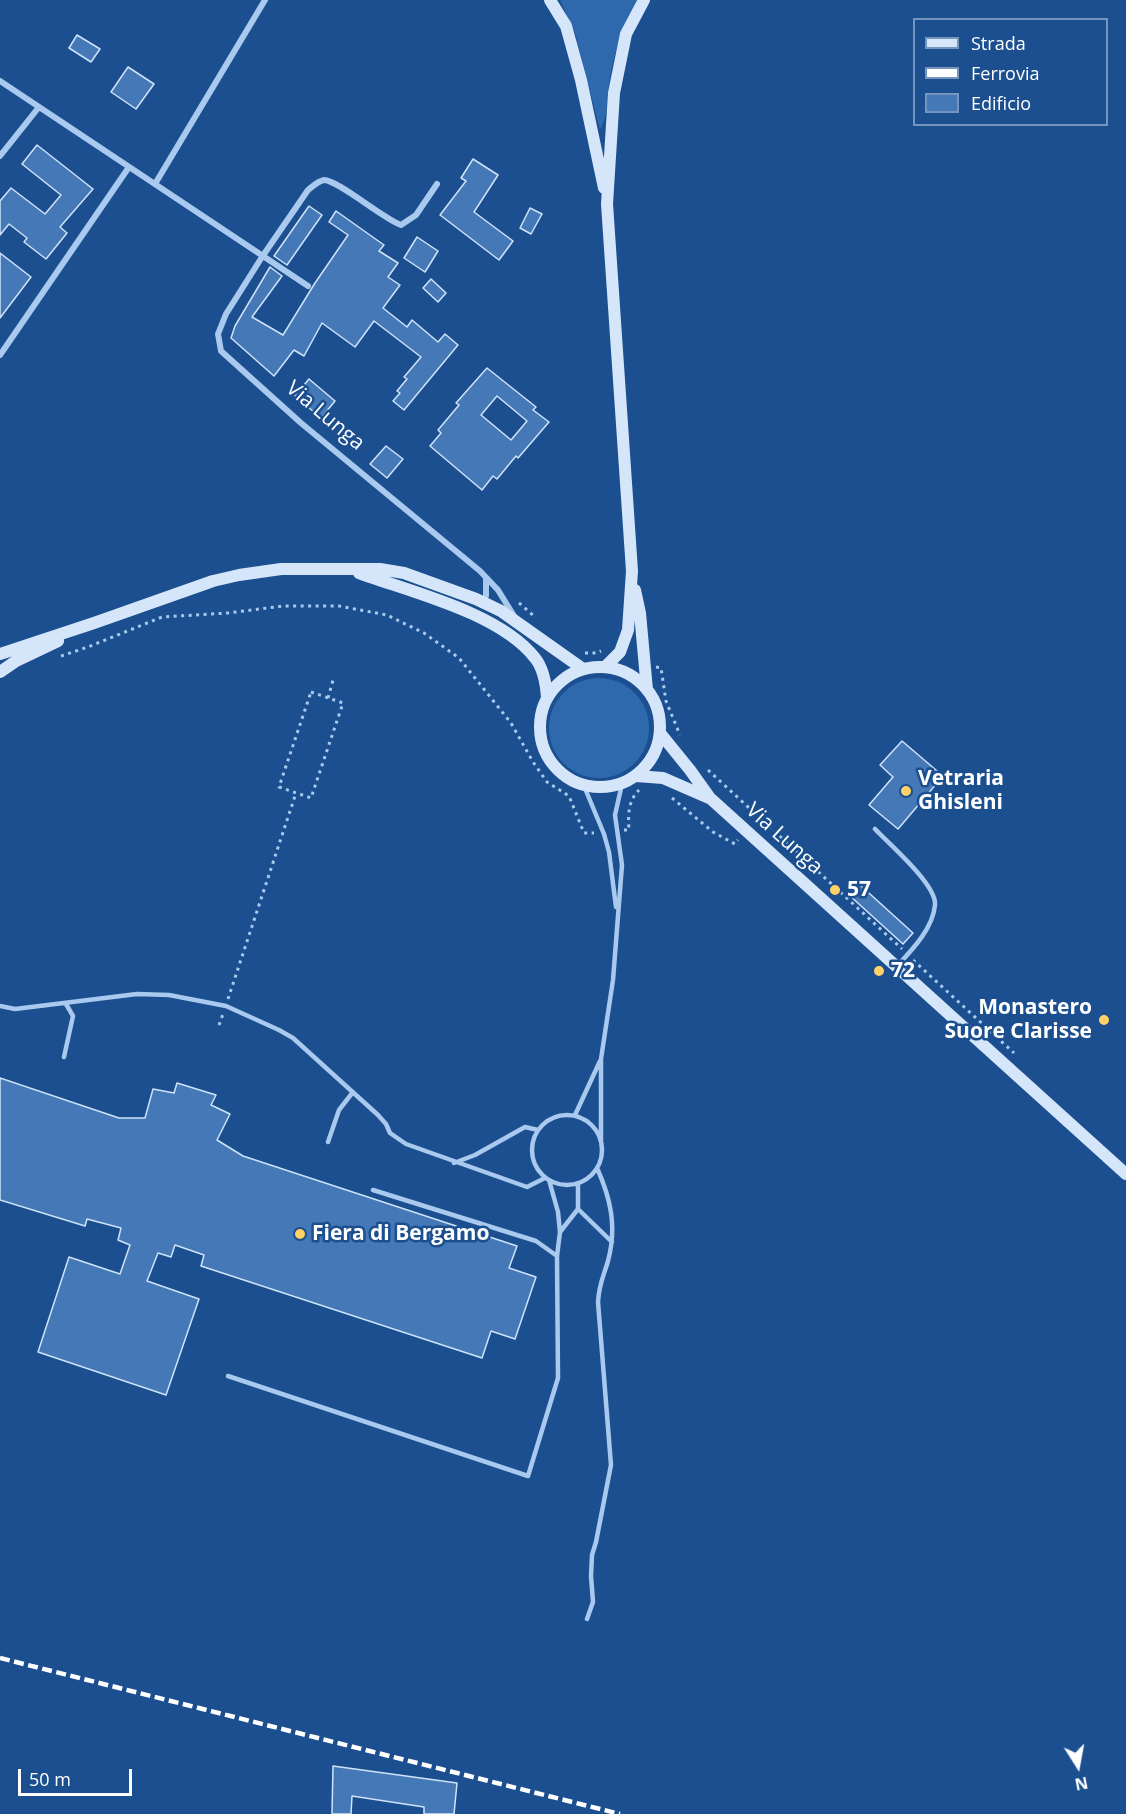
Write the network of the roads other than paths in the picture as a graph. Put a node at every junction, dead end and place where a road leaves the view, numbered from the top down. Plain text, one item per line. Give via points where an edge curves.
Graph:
1 (265, 0) edge
2 (550, 0) edge
3 (644, 0) edge
4 (0, 81) edge
5 (39, 107) junction
6 (0, 156) edge
7 (129, 167) junction
8 (155, 184) junction
9 (437, 184) dead end
10 (608, 204) junction
11 (262, 257) junction
12 (308, 286) dead end
13 (0, 355) edge
14 (352, 570) junction
15 (632, 571) junction
16 (486, 579) junction
17 (483, 602) junction
18 (516, 622) junction
19 (94, 623) junction
20 (0, 654) edge
21 (605, 667) junction
22 (583, 669) junction
23 (0, 672) edge
24 (647, 690) junction
25 (547, 698) junction
26 (660, 733) junction
27 (636, 776) junction
28 (622, 784) junction
29 (584, 786) junction
30 (710, 798) junction
31 (875, 829) dead end
32 (618, 916) junction
33 (896, 967) junction
34 (66, 1004) junction
35 (0, 1006) edge
36 (64, 1057) dead end
37 (601, 1059) junction
38 (353, 1092) junction
39 (575, 1115) junction
40 (538, 1130) junction
41 (601, 1141) junction
42 (328, 1142) dead end
43 (454, 1163) junction
44 (597, 1168) junction
45 (1126, 1174) edge
46 (547, 1179) junction
47 (578, 1184) junction
48 (373, 1190) dead end
49 (578, 1209) junction
50 (560, 1232) junction
51 (612, 1242) junction
52 (557, 1256) junction
53 (228, 1376) dead end
54 (587, 1619) dead end

1 - 8 street
2 - 10 street via 566,26
3 - 10 street via 626,34 614,93
4 - 5 street
5 - 6 street
5 - 7 street
7 - 8 street
7 - 13 street
8 - 11 street
9 - 11 street, Via Lunga via 416,215 401,225 338,184 318,182 308,190
10 - 15 street
11 - 12 street
11 - 16 street, Via Lunga via 222,324 218,334 221,351
14 - 17 street, Via Lunga via 404,573
14 - 19 street, Via Lunga via 281,569 239,575
14 - 25 street, Via Lunga via 465,611 501,629 536,660
15 - 21 street via 628,630 620,652
15 - 24 street
16 - 17 street
16 - 18 street, Via Lunga via 506,601
17 - 18 street, Via Lunga
18 - 22 street, Via Lunga
19 - 20 street, Via Lunga
19 - 23 street, Via Lunga
21 - 22 street, Via Lunga
21 - 24 street, Via Lunga via 632,676
22 - 25 street, Via Lunga via 560,682
24 - 26 street via 657,706
25 - 29 street, Via Lunga via 539,722 544,751 563,776
26 - 27 street via 653,756
26 - 30 street, Via Lunga
27 - 28 street
27 - 30 street, Via Lunga via 663,778
28 - 29 street
28 - 32 lane via 615,815 622,865
29 - 32 lane via 609,852
30 - 33 street, Via Lunga
31 - 33 lane via 927,882 936,903 929,926
32 - 37 lane
33 - 45 street, Via Lunga
34 - 35 lane via 15,1009
34 - 36 lane via 73,1016
34 - 38 lane via 159,994 226,1006 293,1038
37 - 39 lane
37 - 41 lane
38 - 42 lane via 339,1110
38 - 43 lane via 378,1115 390,1133 406,1144
39 - 40 lane via 551,1118
39 - 41 lane via 592,1124
40 - 43 lane via 525,1127
40 - 46 lane via 531,1150 533,1161
41 - 44 lane via 603,1150
43 - 46 lane via 527,1187
44 - 47 lane
44 - 51 lane via 609,1193
46 - 47 lane via 558,1184
46 - 50 lane
47 - 49 lane
48 - 52 lane via 536,1241
49 - 50 lane
49 - 51 lane
50 - 52 lane
51 - 54 lane via 598,1302 611,1466 592,1555 593,1602
52 - 53 lane via 558,1378 528,1476

